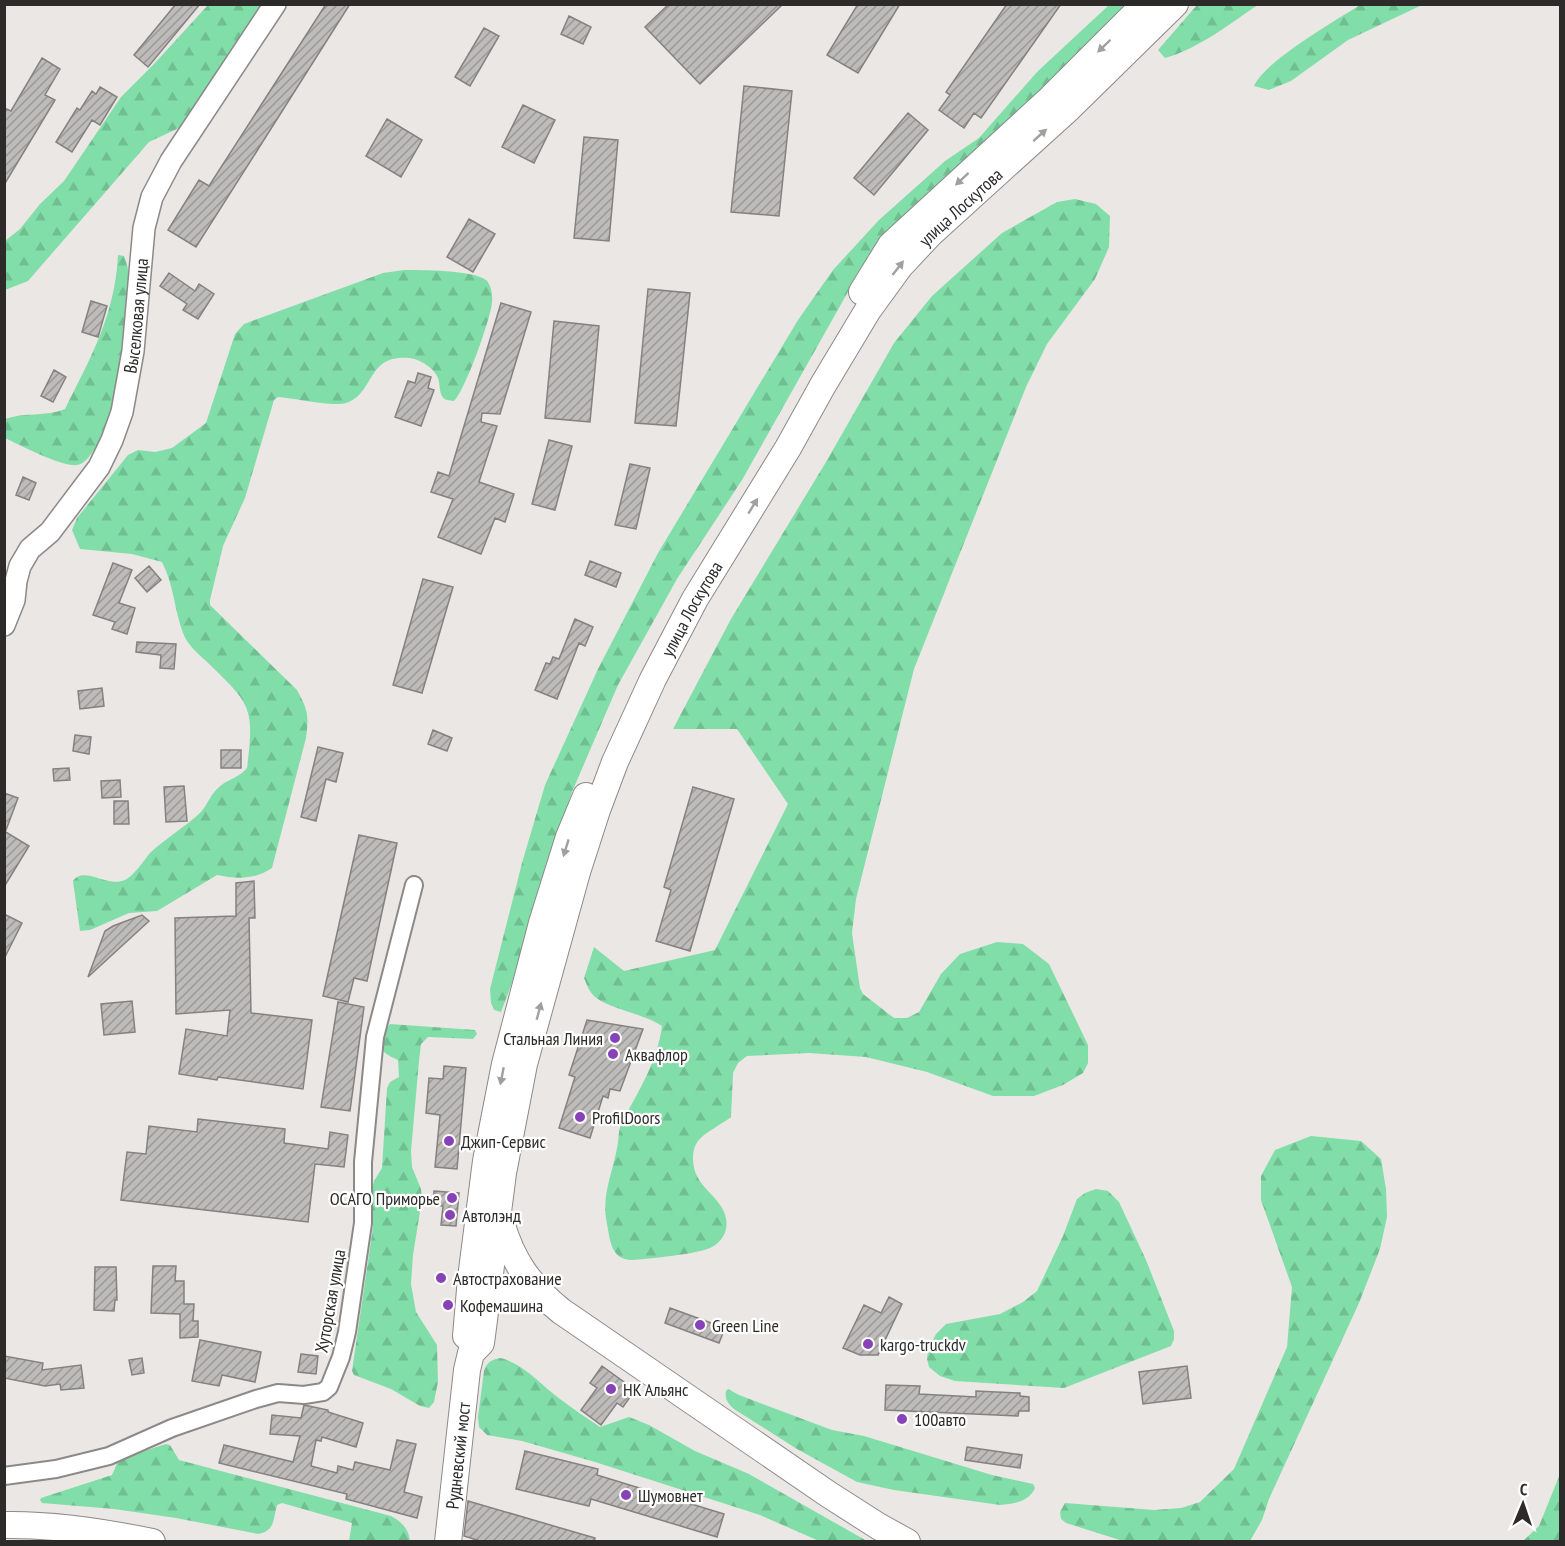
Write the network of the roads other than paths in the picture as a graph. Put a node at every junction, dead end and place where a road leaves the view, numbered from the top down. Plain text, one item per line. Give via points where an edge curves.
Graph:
1 (275, 4) edge
2 (1145, 4) edge
3 (1175, 4) edge
4 (4, 625) edge
5 (414, 885) dead end
6 (498, 1213) junction
7 (480, 1287) junction
8 (548, 1301) junction
9 (474, 1352) junction
10 (4, 1476) edge
11 (4, 1525) edge
12 (152, 1542) edge
13 (448, 1542) edge
14 (907, 1542) edge

1 - 4 street, Выселковая улица via 152,196 144,228 133,351 122,412 99,467 20,566 14,600
2 -> 7 main road, улица Лоскутова via 1051,98 891,245 663,623 619,712 573,827 543,923 505,1064 486,1161
6 -> 3 main road, улица Лоскутова via 524,1064 584,851 615,762 695,599 868,310 900,266
5 - 10 street, Хуторская улица via 375,1037 363,1162 363,1223 347,1332 329,1387 323,1392 256,1399 172,1428 109,1456
6 - 7 main road, улица Лоскутова
6 - 8 main road via 512,1253 528,1280
7 - 8 main road
7 - 9 main road, улица Лоскутова via 466,1341
8 - 9 main road via 506,1310 495,1318
8 - 14 main road via 828,1494
9 - 13 main road, Рудневский мост
11 - 12 main road via 115,1534

